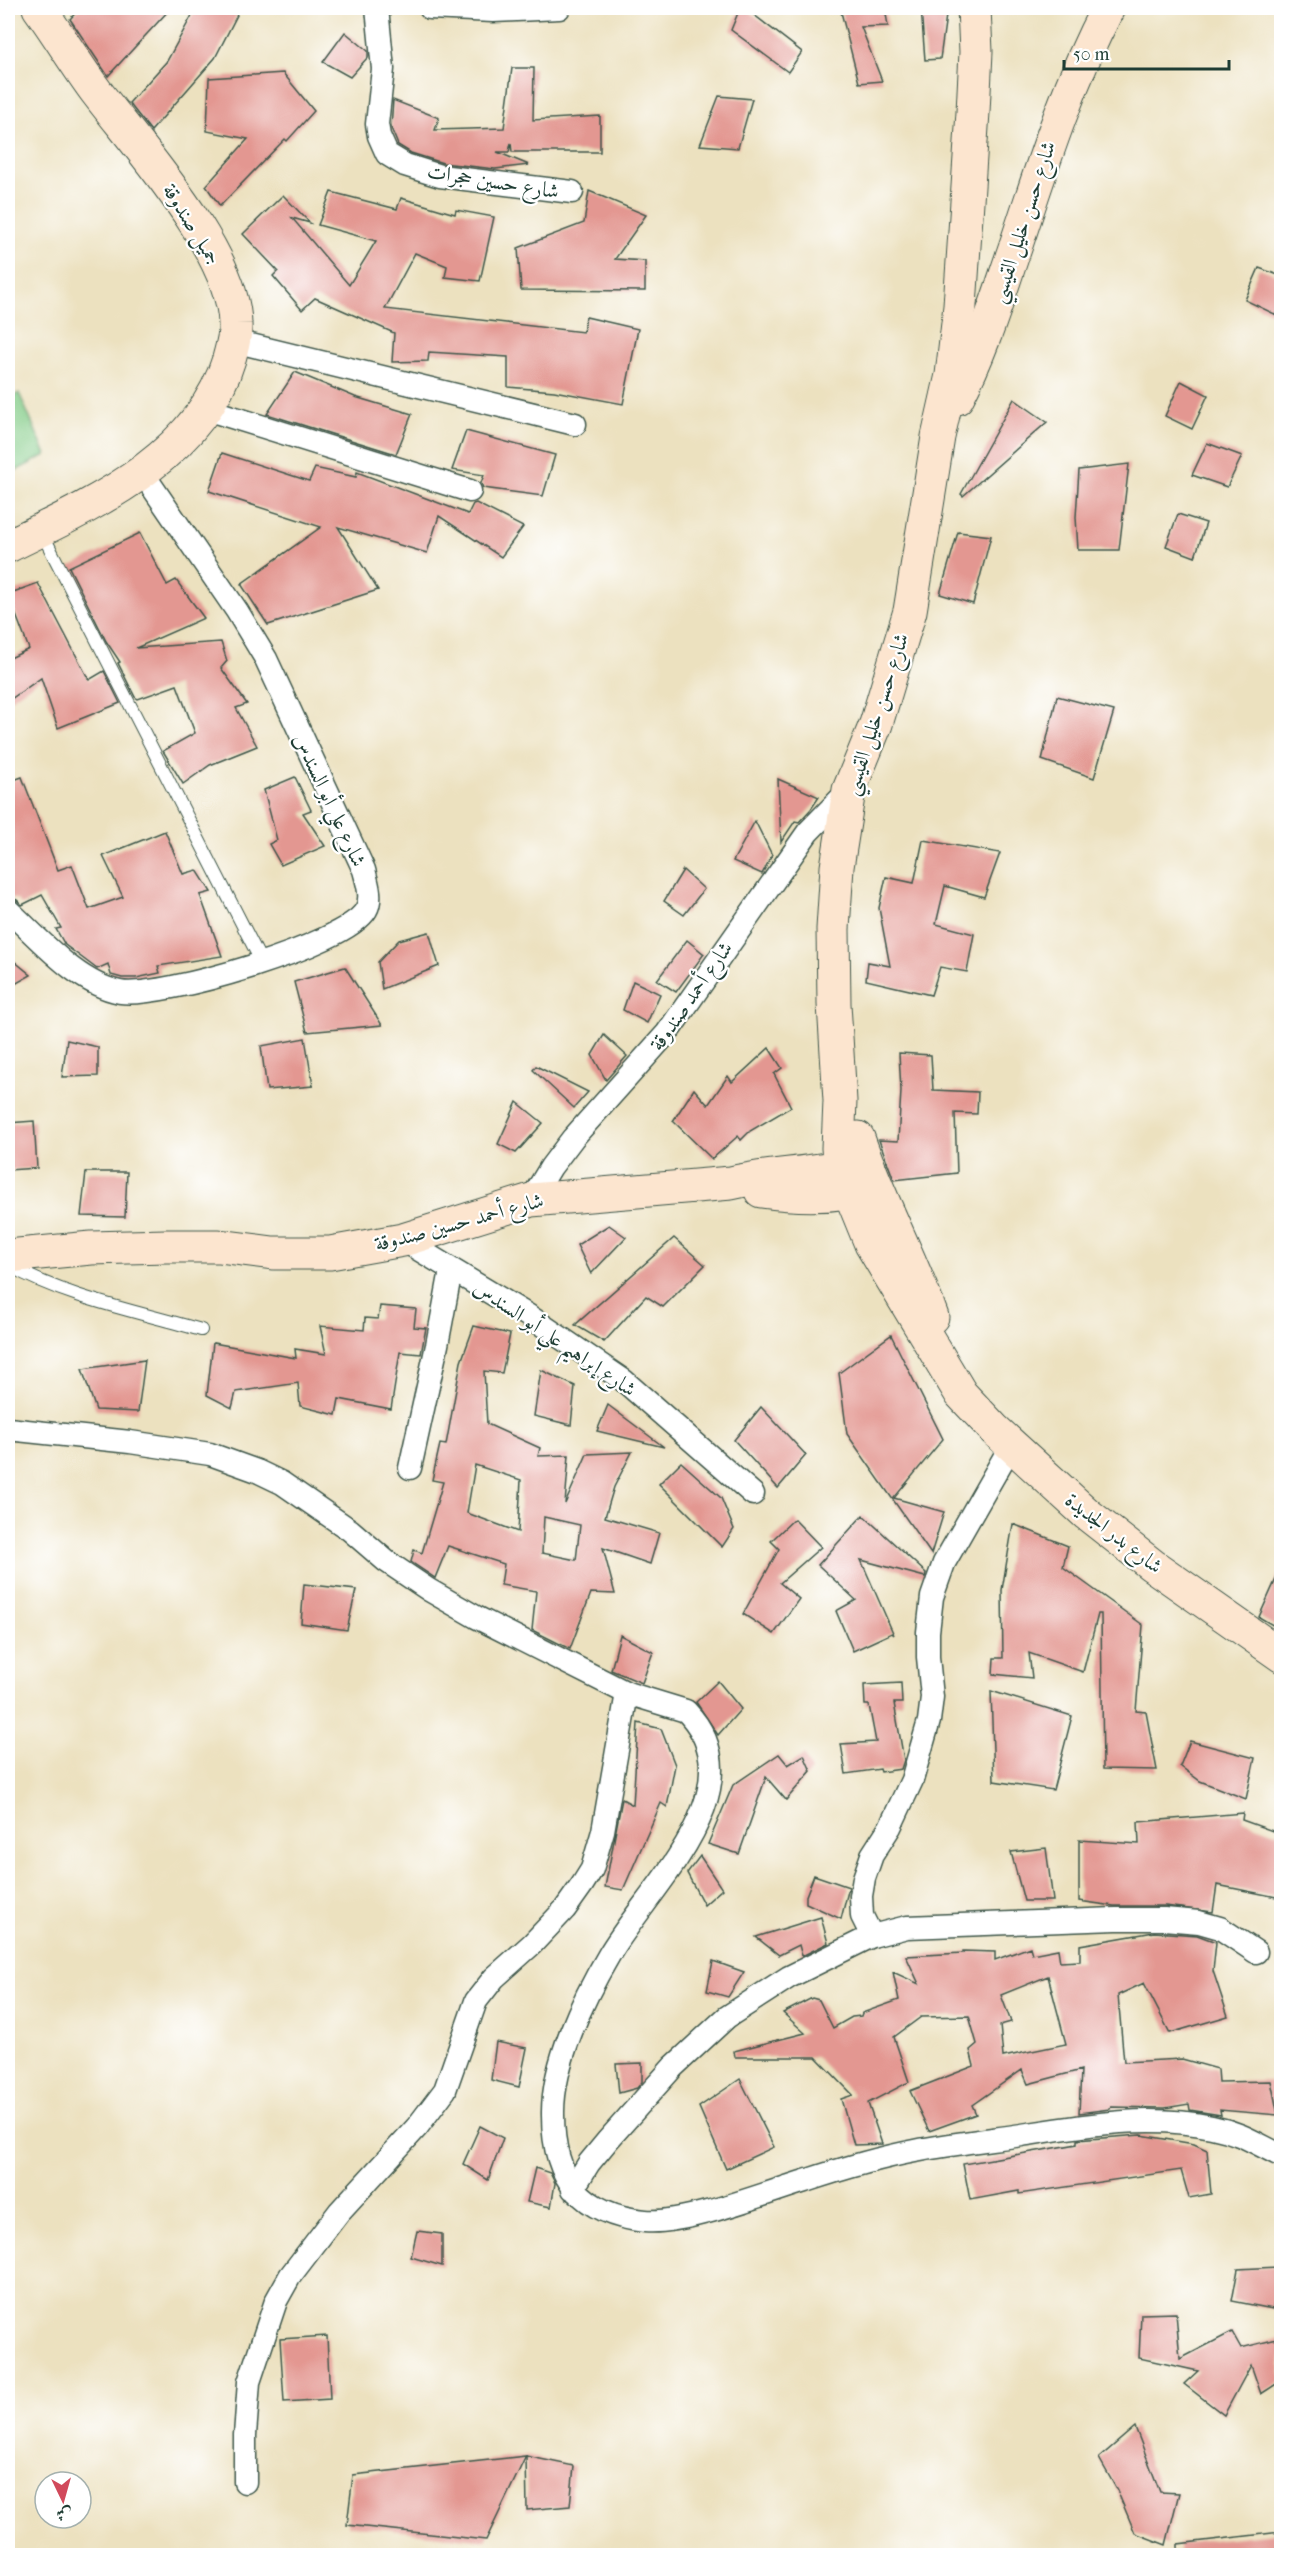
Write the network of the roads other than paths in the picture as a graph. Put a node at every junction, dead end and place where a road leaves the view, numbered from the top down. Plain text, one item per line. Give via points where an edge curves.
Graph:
1 (39, 8) edge
2 (378, 8) edge
3 (430, 8) edge
4 (559, 8) edge
5 (974, 8) edge
6 (1108, 8) edge
7 (572, 192) dead end
8 (234, 341) junction
9 (206, 409) junction
10 (575, 424) dead end
11 (938, 437) junction
12 (142, 472) junction
13 (470, 491) dead end
14 (41, 530) junction
15 (8, 546) edge
16 (849, 790) junction
17 (8, 910) edge
18 (262, 963) junction
19 (857, 1176) junction
20 (531, 1200) junction
21 (403, 1240) junction
22 (8, 1256) edge
23 (8, 1264) edge
24 (451, 1270) junction
25 (201, 1330) dead end
26 (8, 1429) edge
27 (1012, 1444) junction
28 (410, 1468) dead end
29 (753, 1494) dead end
30 (1281, 1656) edge
31 (627, 1693) junction
32 (872, 1936) junction
33 (1256, 1952) dead end
34 (1281, 2156) edge
35 (573, 2189) junction
36 (245, 2482) dead end

1 - 8 main road, جميل صندوقة via 210,248 228,289 235,322
2 - 7 street, شارع حسين حجرات via 383,69 377,124 387,154 405,165 440,176
3 - 4 street
5 - 11 main road, شارع حسن خليل القيسي via 976,52 960,306 952,375
6 - 11 main road, شارع حسن خليل القيسي via 1062,105 985,337
8 - 9 main road, جميل صندوقة via 224,376
8 - 10 street
9 - 12 main road, جميل صندوقة via 194,426
9 - 13 street
11 - 16 main road, شارع حسن خليل القيسي via 910,611 876,724
12 - 14 main road, جميل صندوقة
12 - 18 street, شارع علي أبو السندس via 266,659 364,870 369,902 354,924
14 - 15 main road, جميل صندوقة
14 - 18 lane
16 - 19 main road, شارع حسن خليل القيسي via 832,929 840,1101 850,1117
16 - 20 street, شارع أحمد صندوقة via 807,832 667,1034 573,1138
17 - 18 street, شارع علي أبو السندس via 80,975 122,992 154,992
19 - 20 main road, شارع أحمد حسين صندوقة via 752,1177 731,1183
19 - 27 main road, شارع بدر الجديدة via 916,1274 961,1394
20 - 21 main road, شارع أحمد حسين صندوقة
21 - 22 main road, شارع أحمد حسين صندوقة via 330,1253 166,1246
21 - 24 street, شارع إبراهيم علي أبو السندس
23 - 25 lane via 56,1287
24 - 28 street
24 - 29 street, شارع إبراهيم علي أبو السندس via 529,1316 623,1380
26 - 31 street via 210,1454 257,1472 282,1483 429,1590
27 - 30 main road, شارع بدر الجديدة via 1087,1514
27 - 32 street via 944,1563 932,1597 930,1715 912,1780 864,1878 862,1916
31 - 35 street via 686,1711 707,1747 711,1787 706,1804 669,1872 609,1954 571,2034 552,2110 555,2149
31 - 36 street via 603,1831 592,1869 552,1923 494,1978 476,2001 445,2090 417,2127 339,2212 290,2276 276,2301 249,2382
32 - 33 street via 907,1927 1164,1919 1220,1928
32 - 35 street via 789,1977 727,2017 673,2067 589,2163
34 - 35 street via 1233,2132 1188,2123 1141,2121 916,2151 665,2221 615,2215 597,2208

